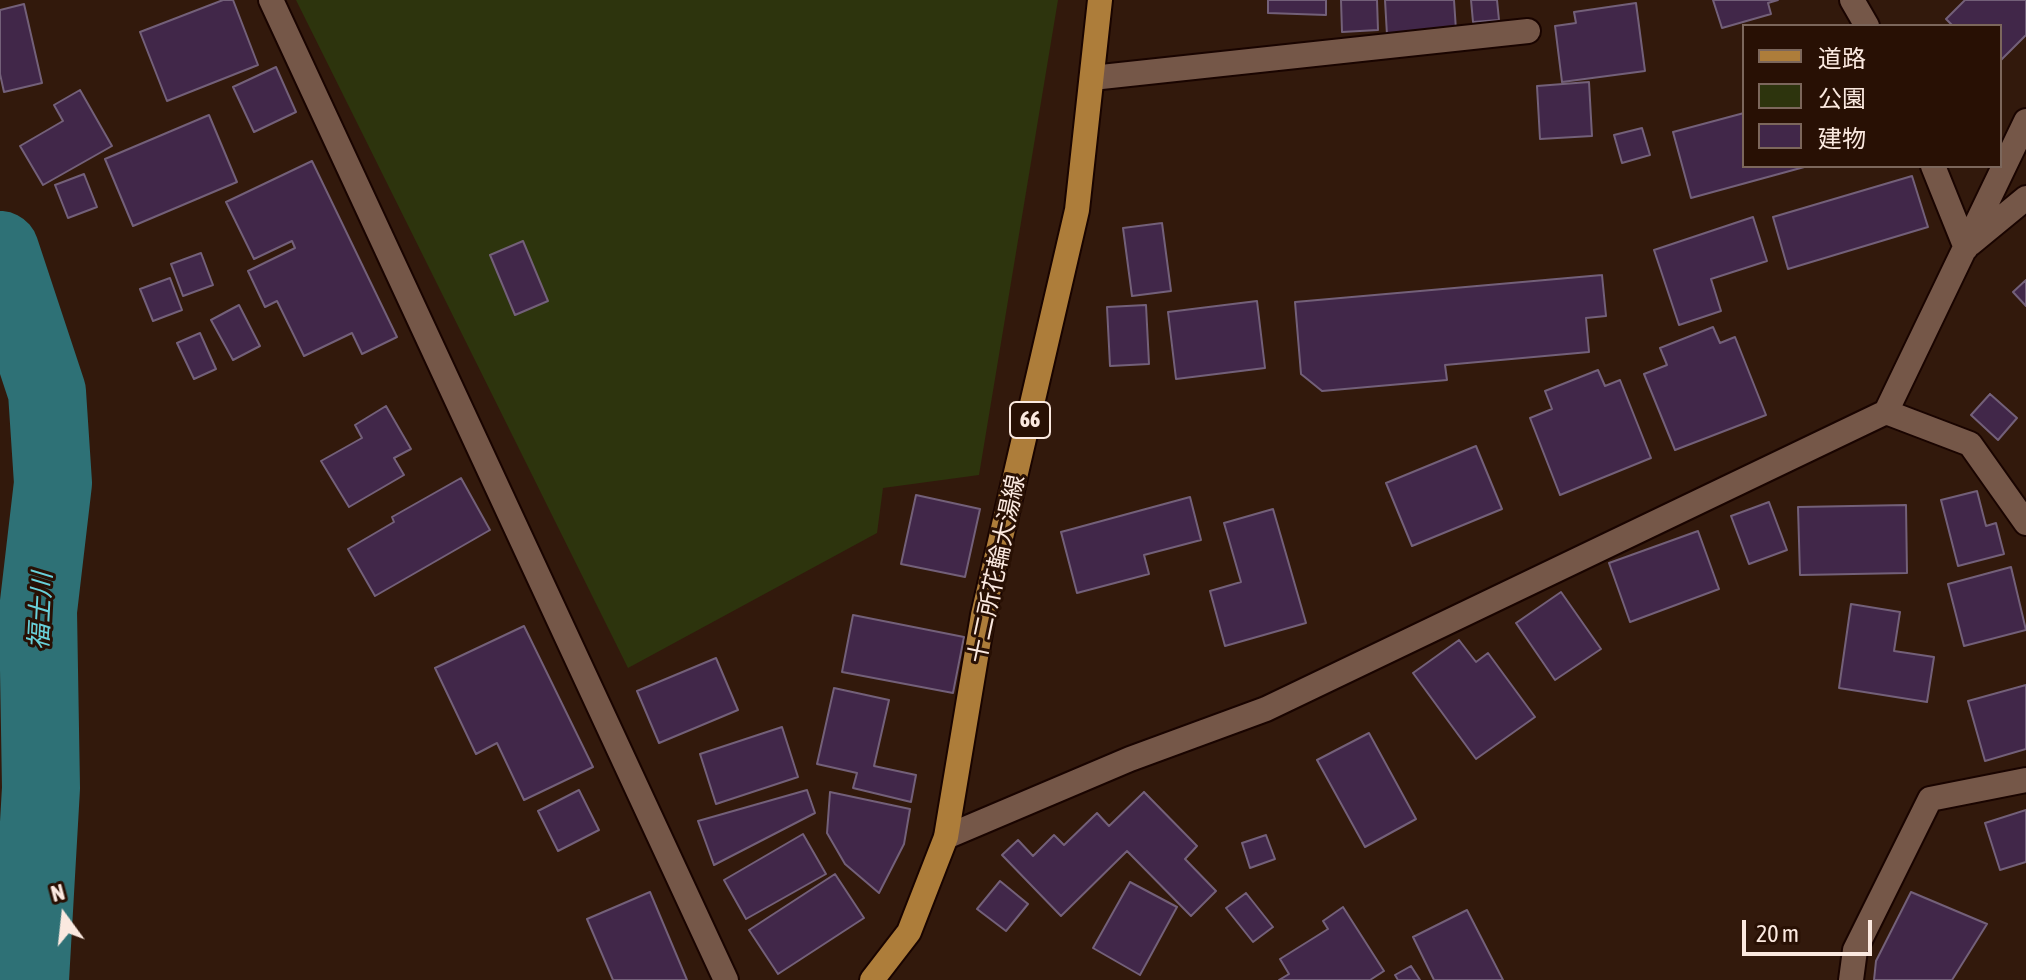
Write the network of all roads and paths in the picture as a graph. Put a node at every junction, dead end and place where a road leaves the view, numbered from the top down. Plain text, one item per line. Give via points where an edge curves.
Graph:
1 (271, 0) edge
2 (1100, 0) edge
3 (1852, 0) edge
4 (1866, 24) edge
5 (1528, 31) dead end
6 (1092, 78) junction
7 (2026, 121) edge
8 (1934, 168) edge
9 (2026, 198) edge
10 (1966, 248) junction
11 (1886, 412) junction
12 (2026, 523) edge
13 (2026, 780) edge
14 (946, 837) junction
15 (726, 980) edge
16 (872, 980) edge
17 (1851, 980) edge

1 - 15 street
2 - 6 main road, 十二所花輪大湯線 / 66
3 - 4 street
5 - 6 street
6 - 14 main road, 十二所花輪大湯線 / 66 via 1077,210 983,615
7 - 10 street
8 - 10 street
9 - 10 street
10 - 11 street
11 - 12 street via 1970,444
11 - 14 street via 1266,709 1130,759
13 - 17 street via 1930,799 1855,950
14 - 16 main road, 十二所花輪大湯線 / 66 via 909,932

